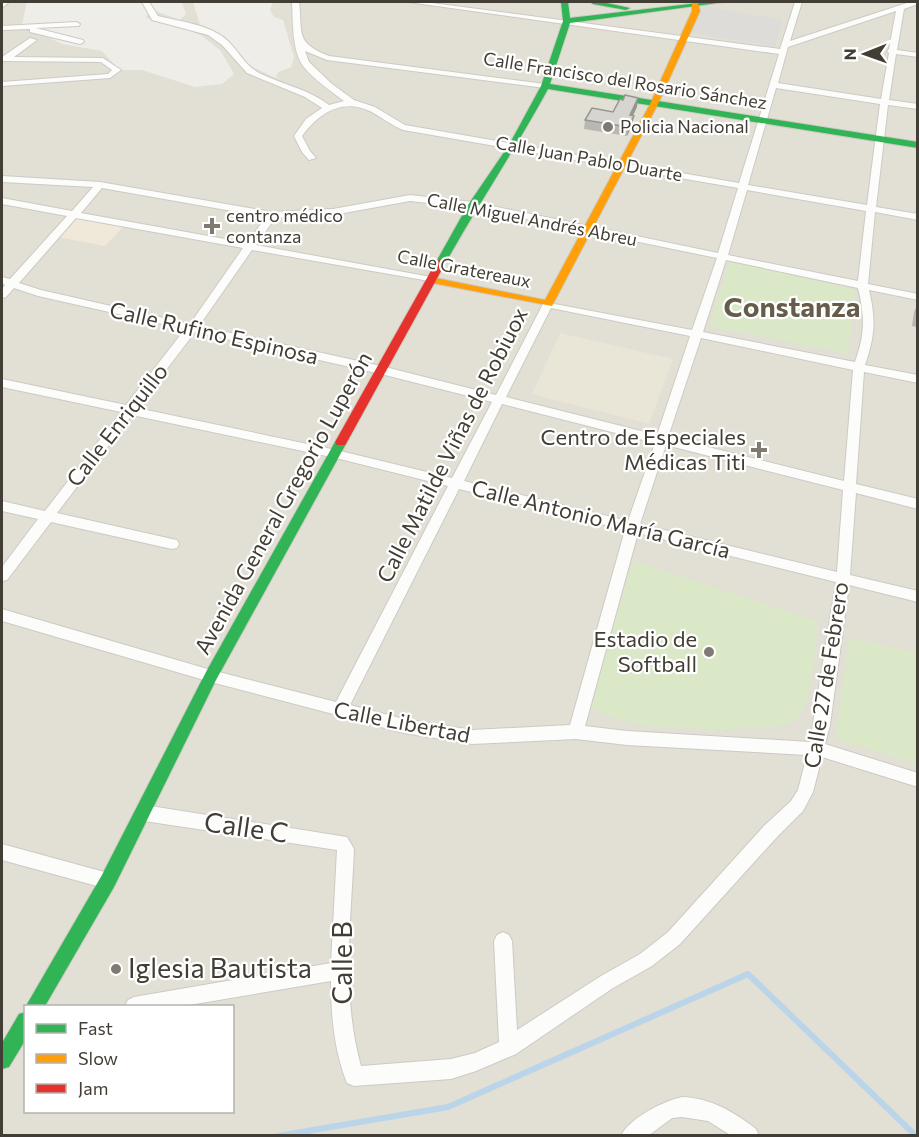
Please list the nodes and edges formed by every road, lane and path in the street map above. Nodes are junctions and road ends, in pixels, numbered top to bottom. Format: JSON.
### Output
{"nodes":[{"id":1,"x":5,"y":2,"type":"edge"},
{"id":2,"x":146,"y":2,"type":"edge"},
{"id":3,"x":296,"y":2,"type":"edge"},
{"id":4,"x":412,"y":2,"type":"edge"},
{"id":5,"x":564,"y":2,"type":"edge"},
{"id":6,"x":593,"y":2,"type":"edge"},
{"id":7,"x":721,"y":2,"type":"edge"},
{"id":8,"x":798,"y":2,"type":"edge"},
{"id":9,"x":916,"y":2,"type":"edge"},
{"id":10,"x":695,"y":5,"type":"junction"},
{"id":11,"x":2,"y":6,"type":"edge"},
{"id":12,"x":900,"y":8,"type":"junction"},
{"id":13,"x":652,"y":10,"type":"junction"},
{"id":14,"x":567,"y":21,"type":"junction"},
{"id":15,"x":76,"y":24,"type":"dead end"},
{"id":16,"x":2,"y":28,"type":"edge"},
{"id":17,"x":29,"y":28,"type":"junction"},
{"id":18,"x":682,"y":37,"type":"junction"},
{"id":19,"x":298,"y":38,"type":"junction"},
{"id":20,"x":33,"y":40,"type":"dead end"},
{"id":21,"x":80,"y":42,"type":"dead end"},
{"id":22,"x":783,"y":49,"type":"junction"},
{"id":23,"x":891,"y":51,"type":"junction"},
{"id":24,"x":918,"y":55,"type":"edge"},
{"id":25,"x":3,"y":60,"type":"edge"},
{"id":26,"x":2,"y":84,"type":"edge"},
{"id":27,"x":772,"y":85,"type":"junction"},
{"id":28,"x":544,"y":86,"type":"junction"},
{"id":29,"x":351,"y":102,"type":"junction"},
{"id":30,"x":885,"y":102,"type":"junction"},
{"id":31,"x":654,"y":104,"type":"junction"},
{"id":32,"x":326,"y":107,"type":"junction"},
{"id":33,"x":918,"y":107,"type":"edge"},
{"id":34,"x":764,"y":119,"type":"junction"},
{"id":35,"x":878,"y":140,"type":"junction"},
{"id":36,"x":513,"y":145,"type":"junction"},
{"id":37,"x":918,"y":145,"type":"edge"},
{"id":38,"x":312,"y":158,"type":"dead end"},
{"id":39,"x":622,"y":164,"type":"junction"},
{"id":40,"x":2,"y":178,"type":"edge"},
{"id":41,"x":100,"y":185,"type":"junction"},
{"id":42,"x":743,"y":185,"type":"junction"},
{"id":43,"x":2,"y":201,"type":"edge"},
{"id":44,"x":472,"y":205,"type":"junction"},
{"id":45,"x":871,"y":210,"type":"junction"},
{"id":46,"x":76,"y":213,"type":"junction"},
{"id":47,"x":272,"y":215,"type":"junction"},
{"id":48,"x":918,"y":217,"type":"edge"},
{"id":49,"x":588,"y":229,"type":"junction"},
{"id":50,"x":250,"y":245,"type":"junction"},
{"id":51,"x":722,"y":257,"type":"junction"},
{"id":52,"x":431,"y":280,"type":"junction"},
{"id":53,"x":7,"y":281,"type":"edge"},
{"id":54,"x":863,"y":286,"type":"junction"},
{"id":55,"x":2,"y":296,"type":"edge"},
{"id":56,"x":918,"y":297,"type":"edge"},
{"id":57,"x":548,"y":304,"type":"junction"},
{"id":58,"x":192,"y":328,"type":"junction"},
{"id":59,"x":696,"y":334,"type":"junction"},
{"id":60,"x":859,"y":366,"type":"junction"},
{"id":61,"x":381,"y":370,"type":"junction"},
{"id":62,"x":918,"y":379,"type":"edge"},
{"id":63,"x":2,"y":383,"type":"edge"},
{"id":64,"x":498,"y":399,"type":"junction"},
{"id":65,"x":127,"y":411,"type":"junction"},
{"id":66,"x":660,"y":440,"type":"junction"},
{"id":67,"x":336,"y":454,"type":"junction"},
{"id":68,"x":456,"y":484,"type":"junction"},
{"id":69,"x":849,"y":487,"type":"junction"},
{"id":70,"x":918,"y":504,"type":"edge"},
{"id":71,"x":2,"y":506,"type":"edge"},
{"id":72,"x":46,"y":518,"type":"junction"},
{"id":73,"x":633,"y":526,"type":"junction"},
{"id":74,"x":172,"y":544,"type":"dead end"},
{"id":75,"x":2,"y":576,"type":"edge"},
{"id":76,"x":843,"y":579,"type":"junction"},
{"id":77,"x":918,"y":597,"type":"edge"},
{"id":78,"x":2,"y":615,"type":"edge"},
{"id":79,"x":211,"y":676,"type":"junction"},
{"id":80,"x":339,"y":711,"type":"junction"},
{"id":81,"x":576,"y":732,"type":"junction"},
{"id":82,"x":818,"y":750,"type":"junction"},
{"id":83,"x":918,"y":780,"type":"edge"},
{"id":84,"x":144,"y":813,"type":"junction"},
{"id":85,"x":346,"y":849,"type":"joint"},
{"id":86,"x":2,"y":852,"type":"edge"},
{"id":87,"x":108,"y":881,"type":"junction"},
{"id":88,"x":503,"y":941,"type":"dead end"},
{"id":89,"x":340,"y":970,"type":"junction"},
{"id":90,"x":35,"y":1005,"type":"edge"},
{"id":91,"x":140,"y":1005,"type":"edge"},
{"id":92,"x":24,"y":1024,"type":"edge"},
{"id":93,"x":509,"y":1047,"type":"junction"},
{"id":94,"x":2,"y":1060,"type":"edge"},
{"id":95,"x":354,"y":1076,"type":"joint"},
{"id":96,"x":631,"y":1136,"type":"edge"},
{"id":97,"x":749,"y":1136,"type":"edge"}],
"edges":[{"from":1,"to":11,"type":"street"},
{"from":2,"to":32,"type":"street"},
{"from":3,"to":19,"type":"street","name":"Calle Juan Pablo Duarte"},
{"from":4,"to":14,"type":"street"},
{"from":5,"to":14,"type":"main road"},
{"from":6,"to":13,"type":"main road"},
{"from":7,"to":10,"type":"main road"},
{"from":8,"to":22,"type":"street"},
{"from":9,"to":12,"type":"street"},
{"from":10,"to":13,"type":"main road"},
{"from":10,"to":18,"type":"main road","name":"Calle Matilde Viñas de Robiuox"},
{"from":12,"to":22,"type":"street"},
{"from":12,"to":23,"type":"street","name":"Calle 27 de Febrero"},
{"from":13,"to":14,"type":"main road"},
{"from":14,"to":18,"type":"street"},
{"from":14,"to":28,"type":"main road","name":"Avenida General Gregorio Luperón"},
{"from":15,"to":17,"type":"street"},
{"from":16,"to":17,"type":"street"},
{"from":17,"to":21,"type":"street"},
{"from":18,"to":22,"type":"street"},
{"from":18,"to":31,"type":"main road","name":"Calle Matilde Viñas de Robiuox"},
{"from":19,"to":28,"type":"street","name":"Calle Francisco del Rosario Sánchez"},
{"from":19,"to":29,"type":"street","name":"Calle Juan Pablo Duarte"},
{"from":20,"to":25,"type":"street"},
{"from":22,"to":27,"type":"street"},
{"from":23,"to":24,"type":"street"},
{"from":23,"to":30,"type":"street","name":"Calle 27 de Febrero"},
{"from":25,"to":26,"type":"street"},
{"from":27,"to":30,"type":"street"},
{"from":27,"to":34,"type":"street"},
{"from":28,"to":31,"type":"main road","name":"Calle Francisco del Rosario Sánchez"},
{"from":28,"to":36,"type":"main road","name":"Avenida General Gregorio Luperón"},
{"from":29,"to":32,"type":"street"},
{"from":29,"to":36,"type":"street","name":"Calle Juan Pablo Duarte"},
{"from":30,"to":33,"type":"street"},
{"from":30,"to":35,"type":"street","name":"Calle 27 de Febrero"},
{"from":31,"to":34,"type":"main road","name":"Calle Francisco del Rosario Sánchez"},
{"from":31,"to":39,"type":"main road","name":"Calle Matilde Viñas de Robiuox"},
{"from":32,"to":38,"type":"street"},
{"from":34,"to":35,"type":"main road","name":"Calle Francisco del Rosario Sánchez"},
{"from":34,"to":42,"type":"street"},
{"from":35,"to":37,"type":"main road","name":"Calle Francisco del Rosario Sánchez"},
{"from":35,"to":45,"type":"street","name":"Calle 27 de Febrero"},
{"from":36,"to":39,"type":"street","name":"Calle Juan Pablo Duarte"},
{"from":36,"to":44,"type":"main road","name":"Avenida General Gregorio Luperón"},
{"from":39,"to":42,"type":"street","name":"Calle Juan Pablo Duarte"},
{"from":39,"to":49,"type":"main road","name":"Calle Matilde Viñas de Robiuox"},
{"from":40,"to":41,"type":"street","name":"Calle Miguel Andrés Abreu"},
{"from":41,"to":46,"type":"street"},
{"from":41,"to":47,"type":"street","name":"Calle Miguel Andrés Abreu"},
{"from":42,"to":45,"type":"street","name":"Calle Juan Pablo Duarte"},
{"from":42,"to":51,"type":"street"},
{"from":43,"to":46,"type":"street","name":"Calle Gratereaux"},
{"from":44,"to":47,"type":"street","name":"Calle Miguel Andrés Abreu"},
{"from":44,"to":49,"type":"street","name":"Calle Miguel Andrés Abreu"},
{"from":44,"to":52,"type":"main road","name":"Avenida General Gregorio Luperón"},
{"from":45,"to":48,"type":"street","name":"Calle Juan Pablo Duarte"},
{"from":45,"to":54,"type":"street","name":"Calle 27 de Febrero"},
{"from":46,"to":50,"type":"street","name":"Calle Gratereaux"},
{"from":46,"to":53,"type":"street"},
{"from":47,"to":50,"type":"street","name":"Calle Enriquillo"},
{"from":49,"to":51,"type":"street","name":"Calle Miguel Andrés Abreu"},
{"from":49,"to":57,"type":"main road","name":"Calle Matilde Viñas de Robiuox"},
{"from":50,"to":52,"type":"street","name":"Calle Gratereaux"},
{"from":50,"to":58,"type":"street","name":"Calle Enriquillo"},
{"from":51,"to":54,"type":"street","name":"Calle Miguel Andrés Abreu"},
{"from":51,"to":59,"type":"street"},
{"from":52,"to":57,"type":"main road","name":"Calle Gratereaux"},
{"from":52,"to":61,"type":"main road","name":"Avenida General Gregorio Luperón"},
{"from":53,"to":55,"type":"street"},
{"from":53,"to":58,"type":"street","name":"Calle Rufino Espinosa"},
{"from":54,"to":56,"type":"street","name":"Calle Miguel Andrés Abreu"},
{"from":54,"to":60,"type":"street","name":"Calle 27 de Febrero"},
{"from":57,"to":59,"type":"street","name":"Calle Gratereaux"},
{"from":57,"to":64,"type":"street","name":"Calle Matilde Viñas de Robiuox"},
{"from":58,"to":61,"type":"street","name":"Calle Rufino Espinosa"},
{"from":58,"to":65,"type":"street","name":"Calle Enriquillo"},
{"from":59,"to":60,"type":"street","name":"Calle Gratereaux"},
{"from":59,"to":66,"type":"street"},
{"from":60,"to":62,"type":"street","name":"Calle Gratereaux"},
{"from":60,"to":69,"type":"street","name":"Calle 27 de Febrero"},
{"from":61,"to":64,"type":"street","name":"Calle Rufino Espinosa"},
{"from":61,"to":67,"type":"main road","name":"Avenida General Gregorio Luperón"},
{"from":63,"to":65,"type":"street","name":"Calle Antonio María García"},
{"from":64,"to":66,"type":"street","name":"Calle Rufino Espinosa"},
{"from":64,"to":68,"type":"street","name":"Calle Matilde Viñas de Robiuox"},
{"from":65,"to":67,"type":"street","name":"Calle Antonio María García"},
{"from":65,"to":72,"type":"street","name":"Calle Enriquillo"},
{"from":66,"to":69,"type":"street","name":"Calle Rufino Espinosa"},
{"from":66,"to":73,"type":"street"},
{"from":67,"to":68,"type":"street","name":"Calle Antonio María García"},
{"from":67,"to":79,"type":"main road","name":"Avenida General Gregorio Luperón"},
{"from":68,"to":73,"type":"street","name":"Calle Antonio María García"},
{"from":68,"to":80,"type":"street","name":"Calle Matilde Viñas de Robiuox"},
{"from":69,"to":70,"type":"street","name":"Calle Rufino Espinosa"},
{"from":69,"to":76,"type":"street","name":"Calle 27 de Febrero"},
{"from":71,"to":72,"type":"street"},
{"from":72,"to":74,"type":"street"},
{"from":72,"to":75,"type":"street","name":"Calle Enriquillo"},
{"from":73,"to":76,"type":"street","name":"Calle Antonio María García"},
{"from":73,"to":81,"type":"street"},
{"from":76,"to":77,"type":"street","name":"Calle Antonio María García"},
{"from":76,"to":82,"type":"street","name":"Calle 27 de Febrero"},
{"from":78,"to":79,"type":"street","name":"Calle Libertad"},
{"from":79,"to":80,"type":"street","name":"Calle Libertad"},
{"from":79,"to":84,"type":"main road","name":"Avenida General Gregorio Luperón"},
{"from":80,"to":81,"type":"street","name":"Calle Libertad"},
{"from":81,"to":82,"type":"street","name":"Calle Libertad"},
{"from":82,"to":83,"type":"street","name":"Calle Libertad"},
{"from":82,"to":93,"type":"street","name":"Calle 27 de Febrero"},
{"from":84,"to":85,"type":"street","name":"Calle C"},
{"from":84,"to":87,"type":"main road","name":"Avenida General Gregorio Luperón"},
{"from":85,"to":89,"type":"street","name":"Calle B"},
{"from":86,"to":87,"type":"street"},
{"from":87,"to":90,"type":"main road","name":"Avenida General Gregorio Luperón"},
{"from":88,"to":93,"type":"street"},
{"from":89,"to":91,"type":"street"},
{"from":89,"to":95,"type":"street","name":"Calle B"},
{"from":92,"to":94,"type":"main road"},
{"from":93,"to":95,"type":"street","name":"Calle 27 de Febrero"},
{"from":96,"to":97,"type":"street"}]}
